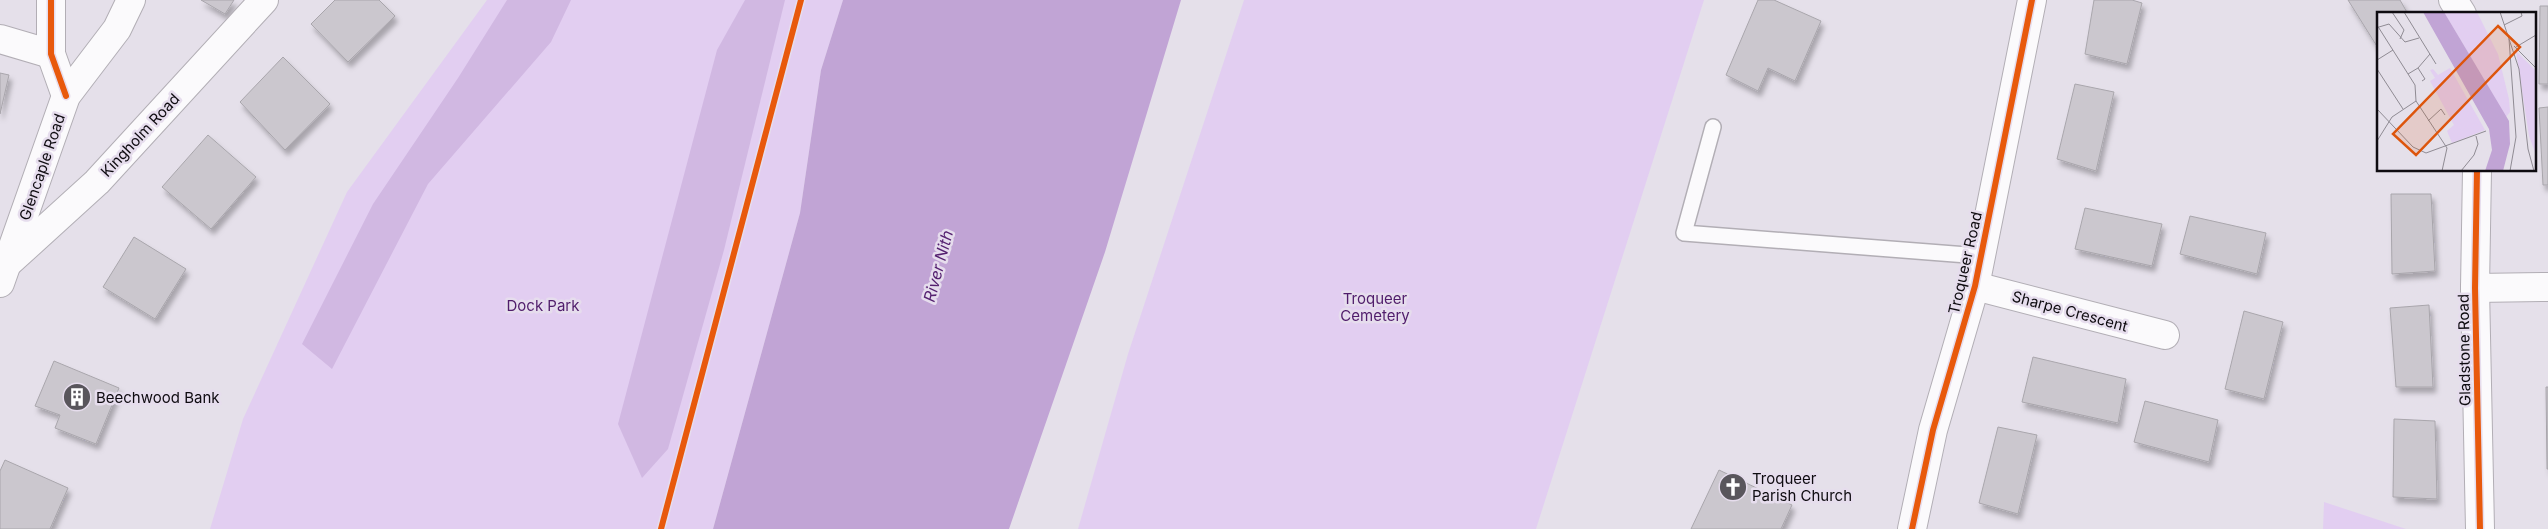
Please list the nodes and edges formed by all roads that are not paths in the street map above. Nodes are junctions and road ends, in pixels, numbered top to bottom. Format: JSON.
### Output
{"nodes":[{"id":1,"x":51,"y":0,"type":"edge"},
{"id":2,"x":131,"y":0,"type":"edge"},
{"id":3,"x":264,"y":0,"type":"edge"},
{"id":4,"x":2032,"y":0,"type":"edge"},
{"id":5,"x":2453,"y":0,"type":"edge"},
{"id":6,"x":2461,"y":12,"type":"edge"},
{"id":7,"x":0,"y":39,"type":"edge"},
{"id":8,"x":51,"y":54,"type":"junction"},
{"id":9,"x":66,"y":96,"type":"junction"},
{"id":10,"x":1713,"y":127,"type":"dead end"},
{"id":11,"x":2477,"y":171,"type":"edge"},
{"id":12,"x":1980,"y":256,"type":"junction"},
{"id":13,"x":4,"y":272,"type":"edge"},
{"id":14,"x":1975,"y":286,"type":"junction"},
{"id":15,"x":2548,"y":287,"type":"edge"},
{"id":16,"x":2475,"y":288,"type":"junction"},
{"id":17,"x":2165,"y":335,"type":"dead end"},
{"id":18,"x":1912,"y":529,"type":"edge"},
{"id":19,"x":2480,"y":529,"type":"edge"}],
"edges":[{"from":1,"to":8,"type":"street"},
{"from":2,"to":9,"type":"street","name":"Glencaple Road"},
{"from":3,"to":13,"type":"street","name":"Kingholm Road"},
{"from":4,"to":12,"type":"street","name":"Troqueer Road"},
{"from":5,"to":6,"type":"street"},
{"from":7,"to":8,"type":"street"},
{"from":8,"to":9,"type":"street"},
{"from":9,"to":13,"type":"street","name":"Glencaple Road"},
{"from":10,"to":12,"type":"lane"},
{"from":11,"to":16,"type":"street","name":"Gladstone Road"},
{"from":12,"to":14,"type":"street","name":"Troqueer Road"},
{"from":14,"to":17,"type":"street","name":"Sharpe Crescent"},
{"from":14,"to":18,"type":"street","name":"Troqueer Road"},
{"from":15,"to":16,"type":"street"},
{"from":16,"to":19,"type":"street","name":"Gladstone Road"}]}
